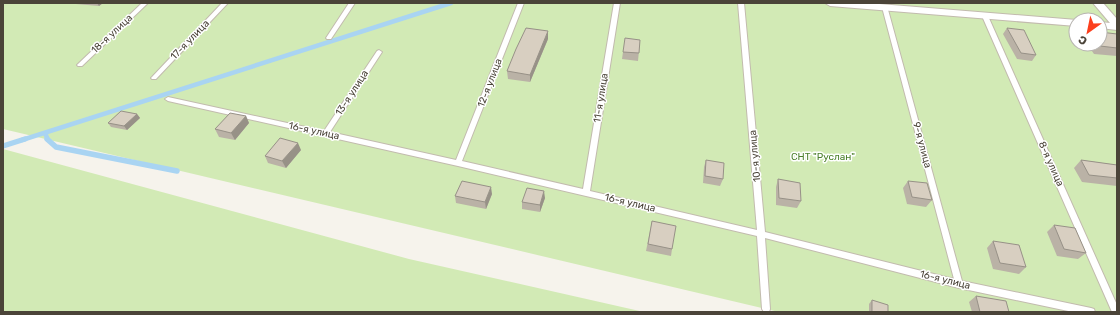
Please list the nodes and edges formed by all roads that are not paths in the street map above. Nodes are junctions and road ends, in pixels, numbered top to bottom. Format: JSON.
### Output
{"nodes":[{"id":1,"x":145,"y":3,"type":"edge"},
{"id":2,"x":225,"y":3,"type":"edge"},
{"id":3,"x":352,"y":3,"type":"edge"},
{"id":4,"x":521,"y":3,"type":"edge"},
{"id":5,"x":617,"y":3,"type":"edge"},
{"id":6,"x":741,"y":3,"type":"edge"},
{"id":7,"x":830,"y":3,"type":"edge"},
{"id":8,"x":1098,"y":3,"type":"edge"},
{"id":9,"x":885,"y":7,"type":"junction"},
{"id":10,"x":985,"y":16,"type":"junction"},
{"id":11,"x":1068,"y":22,"type":"edge"},
{"id":12,"x":1117,"y":26,"type":"edge"},
{"id":13,"x":329,"y":38,"type":"dead end"},
{"id":14,"x":379,"y":52,"type":"dead end"},
{"id":15,"x":80,"y":65,"type":"dead end"},
{"id":16,"x":154,"y":78,"type":"dead end"},
{"id":17,"x":168,"y":99,"type":"dead end"},
{"id":18,"x":325,"y":134,"type":"junction"},
{"id":19,"x":458,"y":163,"type":"junction"},
{"id":20,"x":586,"y":193,"type":"junction"},
{"id":21,"x":761,"y":234,"type":"junction"},
{"id":22,"x":959,"y":284,"type":"junction"},
{"id":23,"x":766,"y":309,"type":"dead end"},
{"id":24,"x":1091,"y":312,"type":"edge"},
{"id":25,"x":1116,"y":312,"type":"edge"}],
"edges":[{"from":1,"to":15,"type":"lane","name":"18-я улица"},
{"from":2,"to":16,"type":"lane","name":"17-я улица"},
{"from":3,"to":13,"type":"lane"},
{"from":4,"to":19,"type":"lane","name":"12-я улица"},
{"from":5,"to":20,"type":"lane","name":"11-я улица"},
{"from":6,"to":21,"type":"lane","name":"10-я улица"},
{"from":7,"to":9,"type":"street"},
{"from":8,"to":12,"type":"street"},
{"from":9,"to":10,"type":"street"},
{"from":9,"to":22,"type":"lane","name":"9-я улица"},
{"from":10,"to":11,"type":"street"},
{"from":10,"to":25,"type":"lane","name":"8-я улица"},
{"from":14,"to":18,"type":"lane","name":"13-я улица"},
{"from":17,"to":18,"type":"lane","name":"16-я улица"},
{"from":18,"to":19,"type":"lane","name":"16-я улица"},
{"from":19,"to":20,"type":"lane","name":"16-я улица"},
{"from":20,"to":21,"type":"lane","name":"16-я улица"},
{"from":21,"to":22,"type":"lane","name":"16-я улица"},
{"from":21,"to":23,"type":"lane","name":"10-я улица"},
{"from":22,"to":24,"type":"lane","name":"16-я улица"}]}
